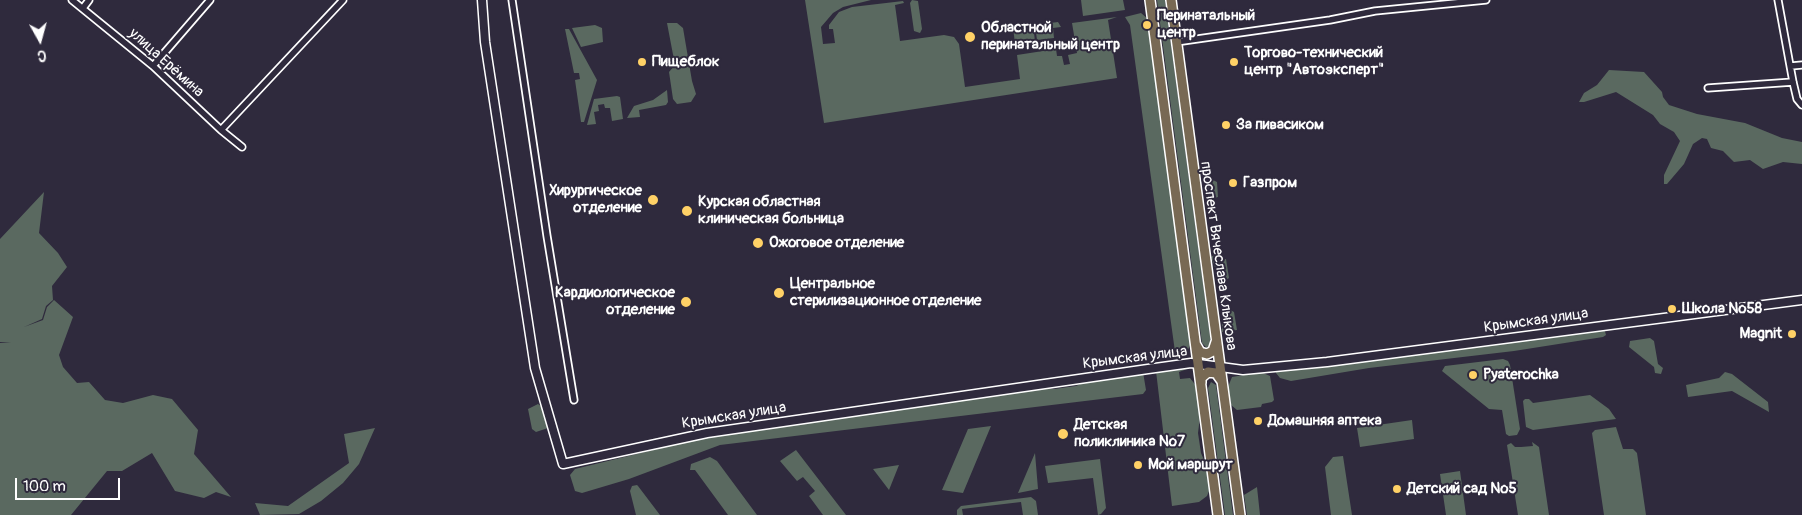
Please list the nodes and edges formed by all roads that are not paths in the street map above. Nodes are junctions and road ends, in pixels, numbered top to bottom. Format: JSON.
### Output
{"nodes":[{"id":1,"x":72,"y":0,"type":"edge"},
{"id":2,"x":89,"y":0,"type":"edge"},
{"id":3,"x":210,"y":0,"type":"edge"},
{"id":4,"x":343,"y":0,"type":"edge"},
{"id":5,"x":482,"y":0,"type":"edge"},
{"id":6,"x":512,"y":0,"type":"edge"},
{"id":7,"x":1150,"y":0,"type":"edge"},
{"id":8,"x":1171,"y":0,"type":"edge"},
{"id":9,"x":1486,"y":0,"type":"edge"},
{"id":10,"x":1778,"y":0,"type":"edge"},
{"id":11,"x":83,"y":8,"type":"junction"},
{"id":12,"x":1176,"y":42,"type":"junction"},
{"id":13,"x":1802,"y":64,"type":"edge"},
{"id":14,"x":154,"y":66,"type":"junction"},
{"id":15,"x":1791,"y":66,"type":"junction"},
{"id":16,"x":1792,"y":82,"type":"junction"},
{"id":17,"x":1708,"y":88,"type":"dead end"},
{"id":18,"x":1802,"y":105,"type":"edge"},
{"id":19,"x":221,"y":130,"type":"junction"},
{"id":20,"x":242,"y":147,"type":"dead end"},
{"id":21,"x":1802,"y":300,"type":"edge"},
{"id":22,"x":1216,"y":342,"type":"junction"},
{"id":23,"x":1196,"y":345,"type":"junction"},
{"id":24,"x":1198,"y":364,"type":"junction"},
{"id":25,"x":1219,"y":365,"type":"junction"},
{"id":26,"x":1221,"y":381,"type":"junction"},
{"id":27,"x":1201,"y":383,"type":"junction"},
{"id":28,"x":574,"y":400,"type":"dead end"},
{"id":29,"x":1218,"y":515,"type":"edge"},
{"id":30,"x":1240,"y":515,"type":"edge"}],
"edges":[{"from":1,"to":11,"type":"street","name":"улица Ерёмина"},
{"from":2,"to":11,"type":"street"},
{"from":3,"to":14,"type":"street"},
{"from":4,"to":19,"type":"street"},
{"from":5,"to":24,"type":"street","name":"Крымская улица"},
{"from":6,"to":28,"type":"street"},
{"from":7,"to":23,"type":"main road"},
{"from":8,"to":12,"type":"main road","name":"проспект Вячеслава Клыкова"},
{"from":9,"to":12,"type":"street"},
{"from":10,"to":15,"type":"street"},
{"from":11,"to":14,"type":"street","name":"улица Ерёмина"},
{"from":12,"to":22,"type":"main road","name":"проспект Вячеслава Клыкова"},
{"from":13,"to":15,"type":"street"},
{"from":14,"to":19,"type":"street","name":"улица Ерёмина"},
{"from":15,"to":16,"type":"street"},
{"from":16,"to":17,"type":"street"},
{"from":16,"to":18,"type":"street"},
{"from":19,"to":20,"type":"street","name":"улица Ерёмина"},
{"from":21,"to":25,"type":"street","name":"Крымская улица"},
{"from":22,"to":23,"type":"main road"},
{"from":22,"to":25,"type":"main road","name":"проспект Вячеслава Клыкова"},
{"from":23,"to":24,"type":"main road"},
{"from":24,"to":25,"type":"street","name":"Крымская улица"},
{"from":24,"to":27,"type":"main road"},
{"from":25,"to":26,"type":"main road","name":"проспект Вячеслава Клыкова"},
{"from":26,"to":27,"type":"main road"},
{"from":26,"to":30,"type":"main road","name":"проспект Вячеслава Клыкова"},
{"from":27,"to":29,"type":"main road"}]}
